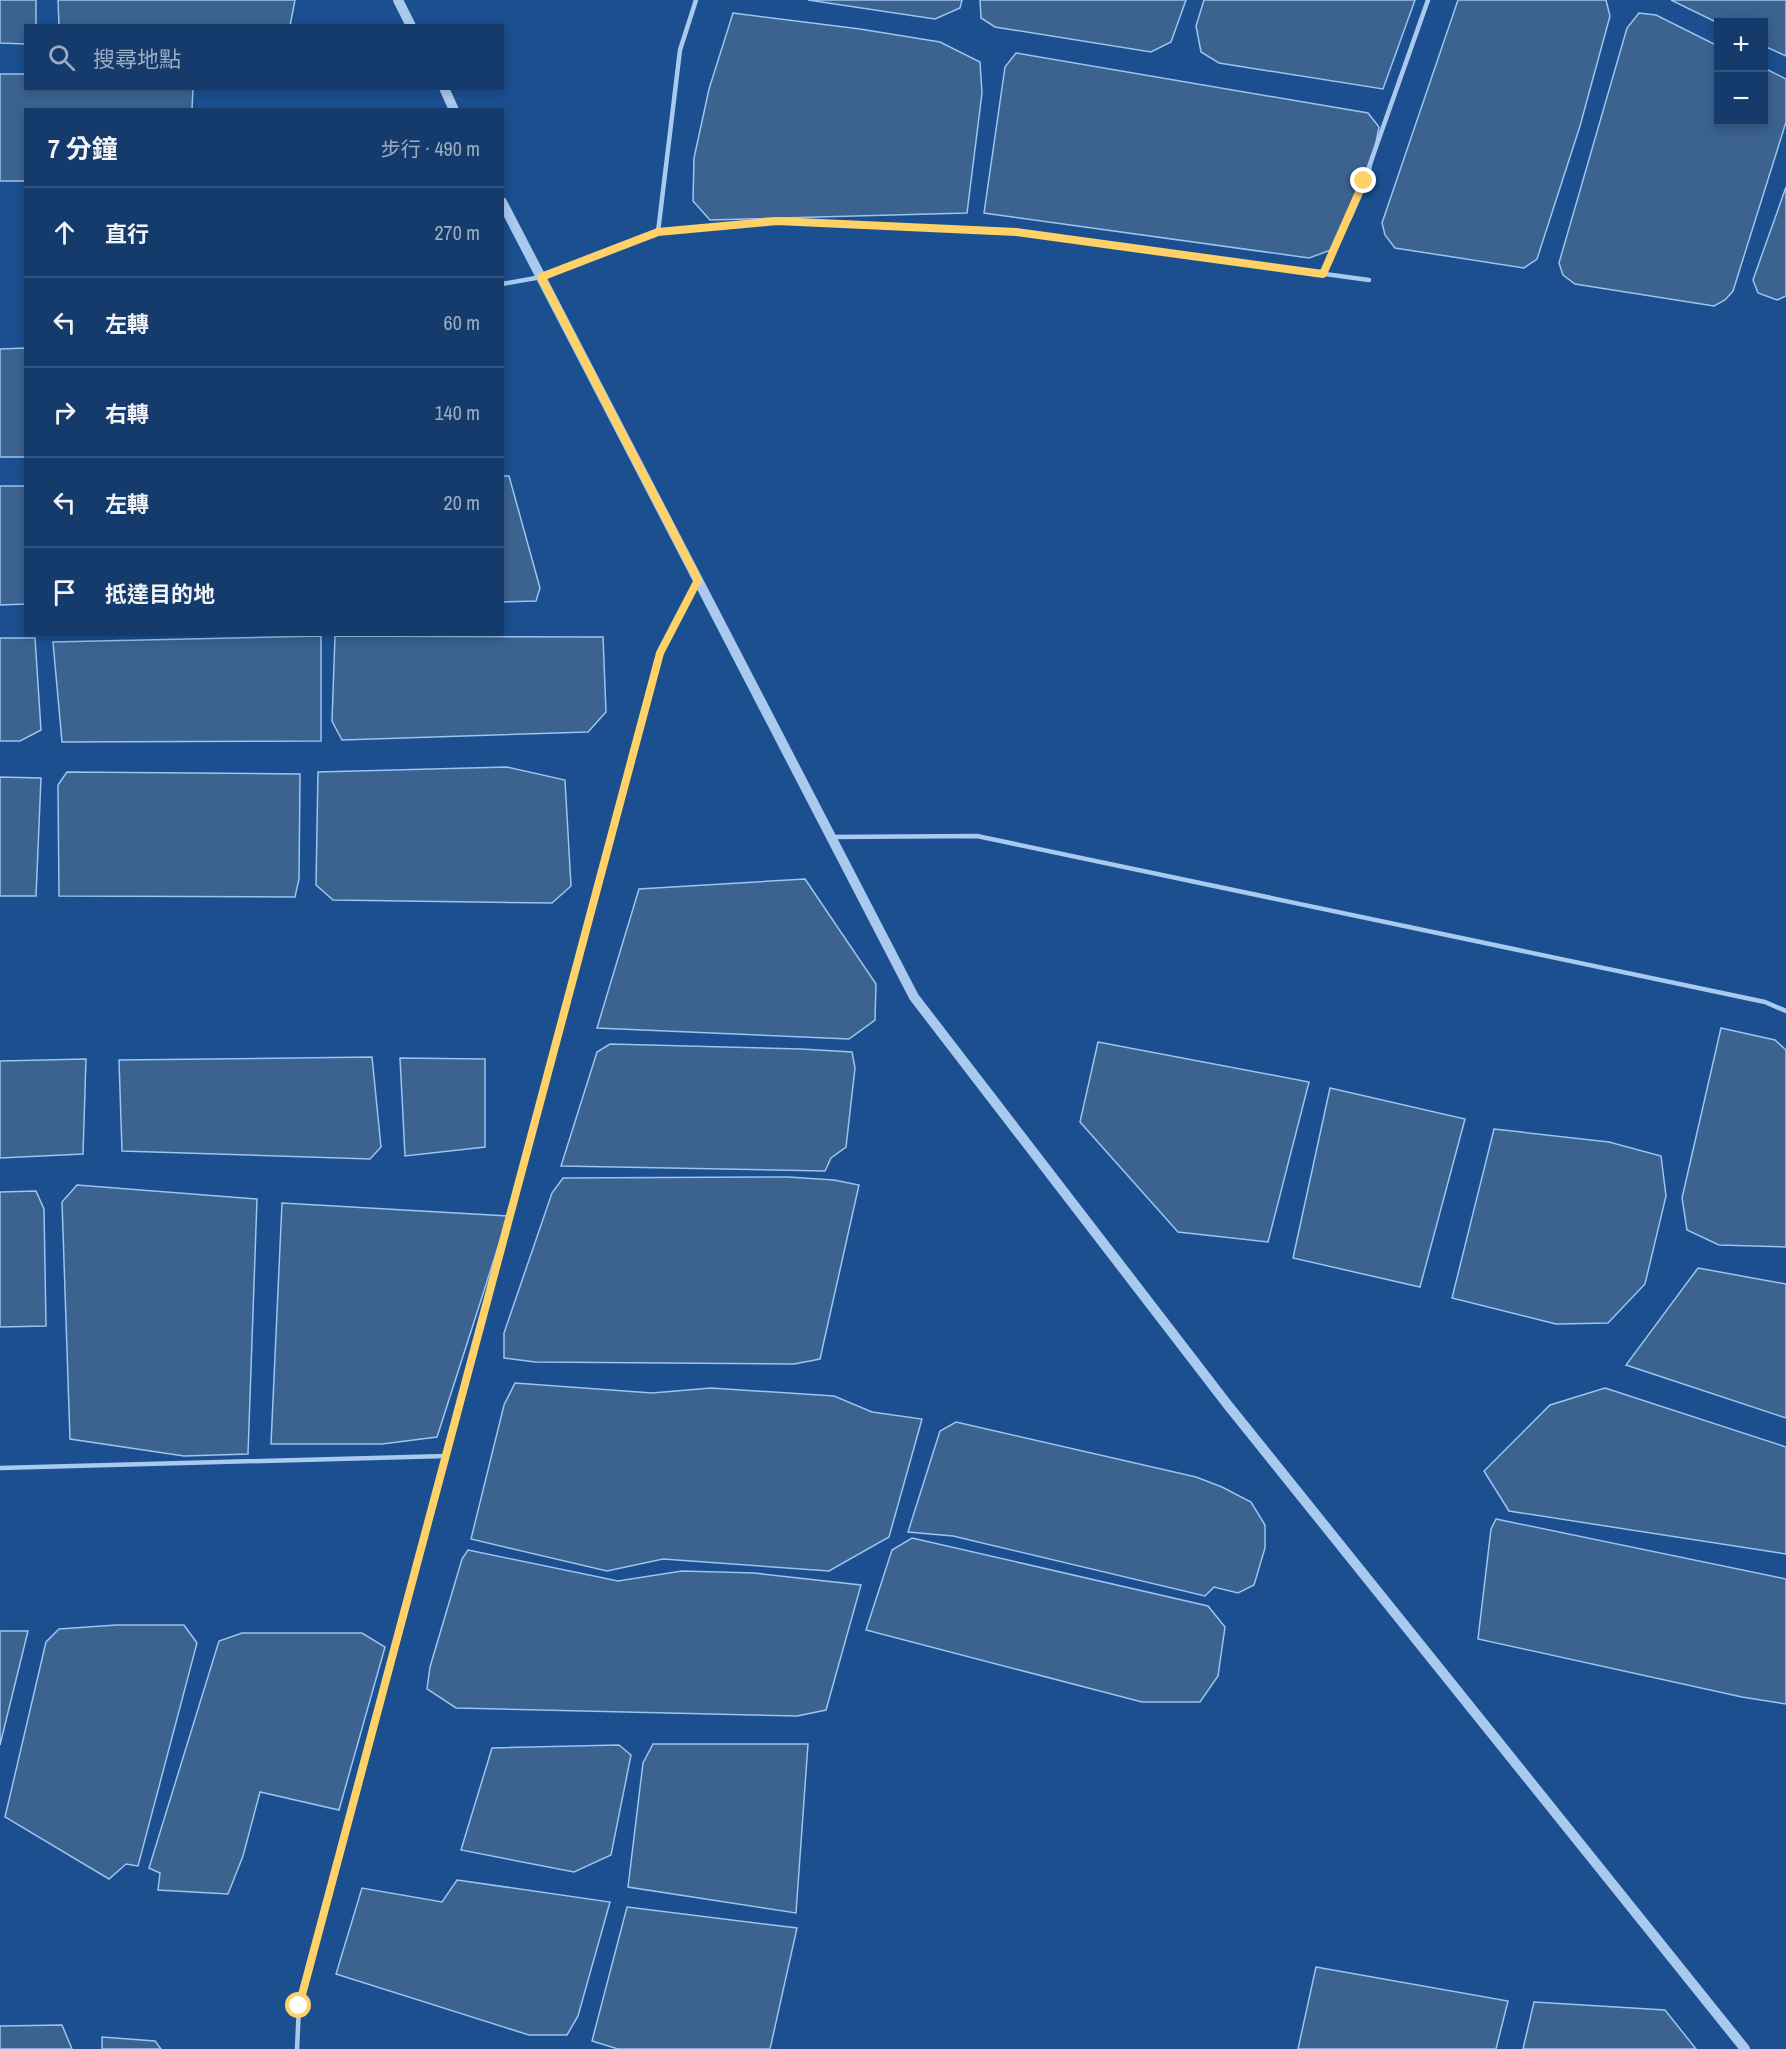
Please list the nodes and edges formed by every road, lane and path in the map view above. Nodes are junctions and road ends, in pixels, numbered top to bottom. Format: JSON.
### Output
{"nodes":[{"id":1,"x":398,"y":0,"type":"edge"},
{"id":2,"x":696,"y":0,"type":"edge"},
{"id":3,"x":1428,"y":0,"type":"edge"},
{"id":4,"x":410,"y":24,"type":"edge"},
{"id":5,"x":445,"y":90,"type":"edge"},
{"id":6,"x":453,"y":108,"type":"edge"},
{"id":7,"x":504,"y":206,"type":"edge"},
{"id":8,"x":658,"y":232,"type":"junction"},
{"id":9,"x":1323,"y":274,"type":"junction"},
{"id":10,"x":541,"y":277,"type":"junction"},
{"id":11,"x":1369,"y":280,"type":"dead end"},
{"id":12,"x":504,"y":284,"type":"edge"},
{"id":13,"x":698,"y":580,"type":"junction"},
{"id":14,"x":831,"y":837,"type":"junction"},
{"id":15,"x":1786,"y":1011,"type":"edge"},
{"id":16,"x":446,"y":1456,"type":"junction"},
{"id":17,"x":0,"y":1468,"type":"edge"},
{"id":18,"x":297,"y":2049,"type":"edge"},
{"id":19,"x":1745,"y":2049,"type":"edge"}],
"edges":[{"from":1,"to":4,"type":"street"},
{"from":2,"to":8,"type":"lane"},
{"from":3,"to":9,"type":"lane"},
{"from":5,"to":6,"type":"street"},
{"from":7,"to":10,"type":"street"},
{"from":8,"to":9,"type":"lane"},
{"from":8,"to":10,"type":"lane"},
{"from":9,"to":11,"type":"lane"},
{"from":10,"to":12,"type":"lane"},
{"from":10,"to":13,"type":"street"},
{"from":13,"to":14,"type":"street"},
{"from":13,"to":16,"type":"lane"},
{"from":14,"to":15,"type":"lane"},
{"from":14,"to":19,"type":"street"},
{"from":16,"to":17,"type":"lane"},
{"from":16,"to":18,"type":"lane"}]}
